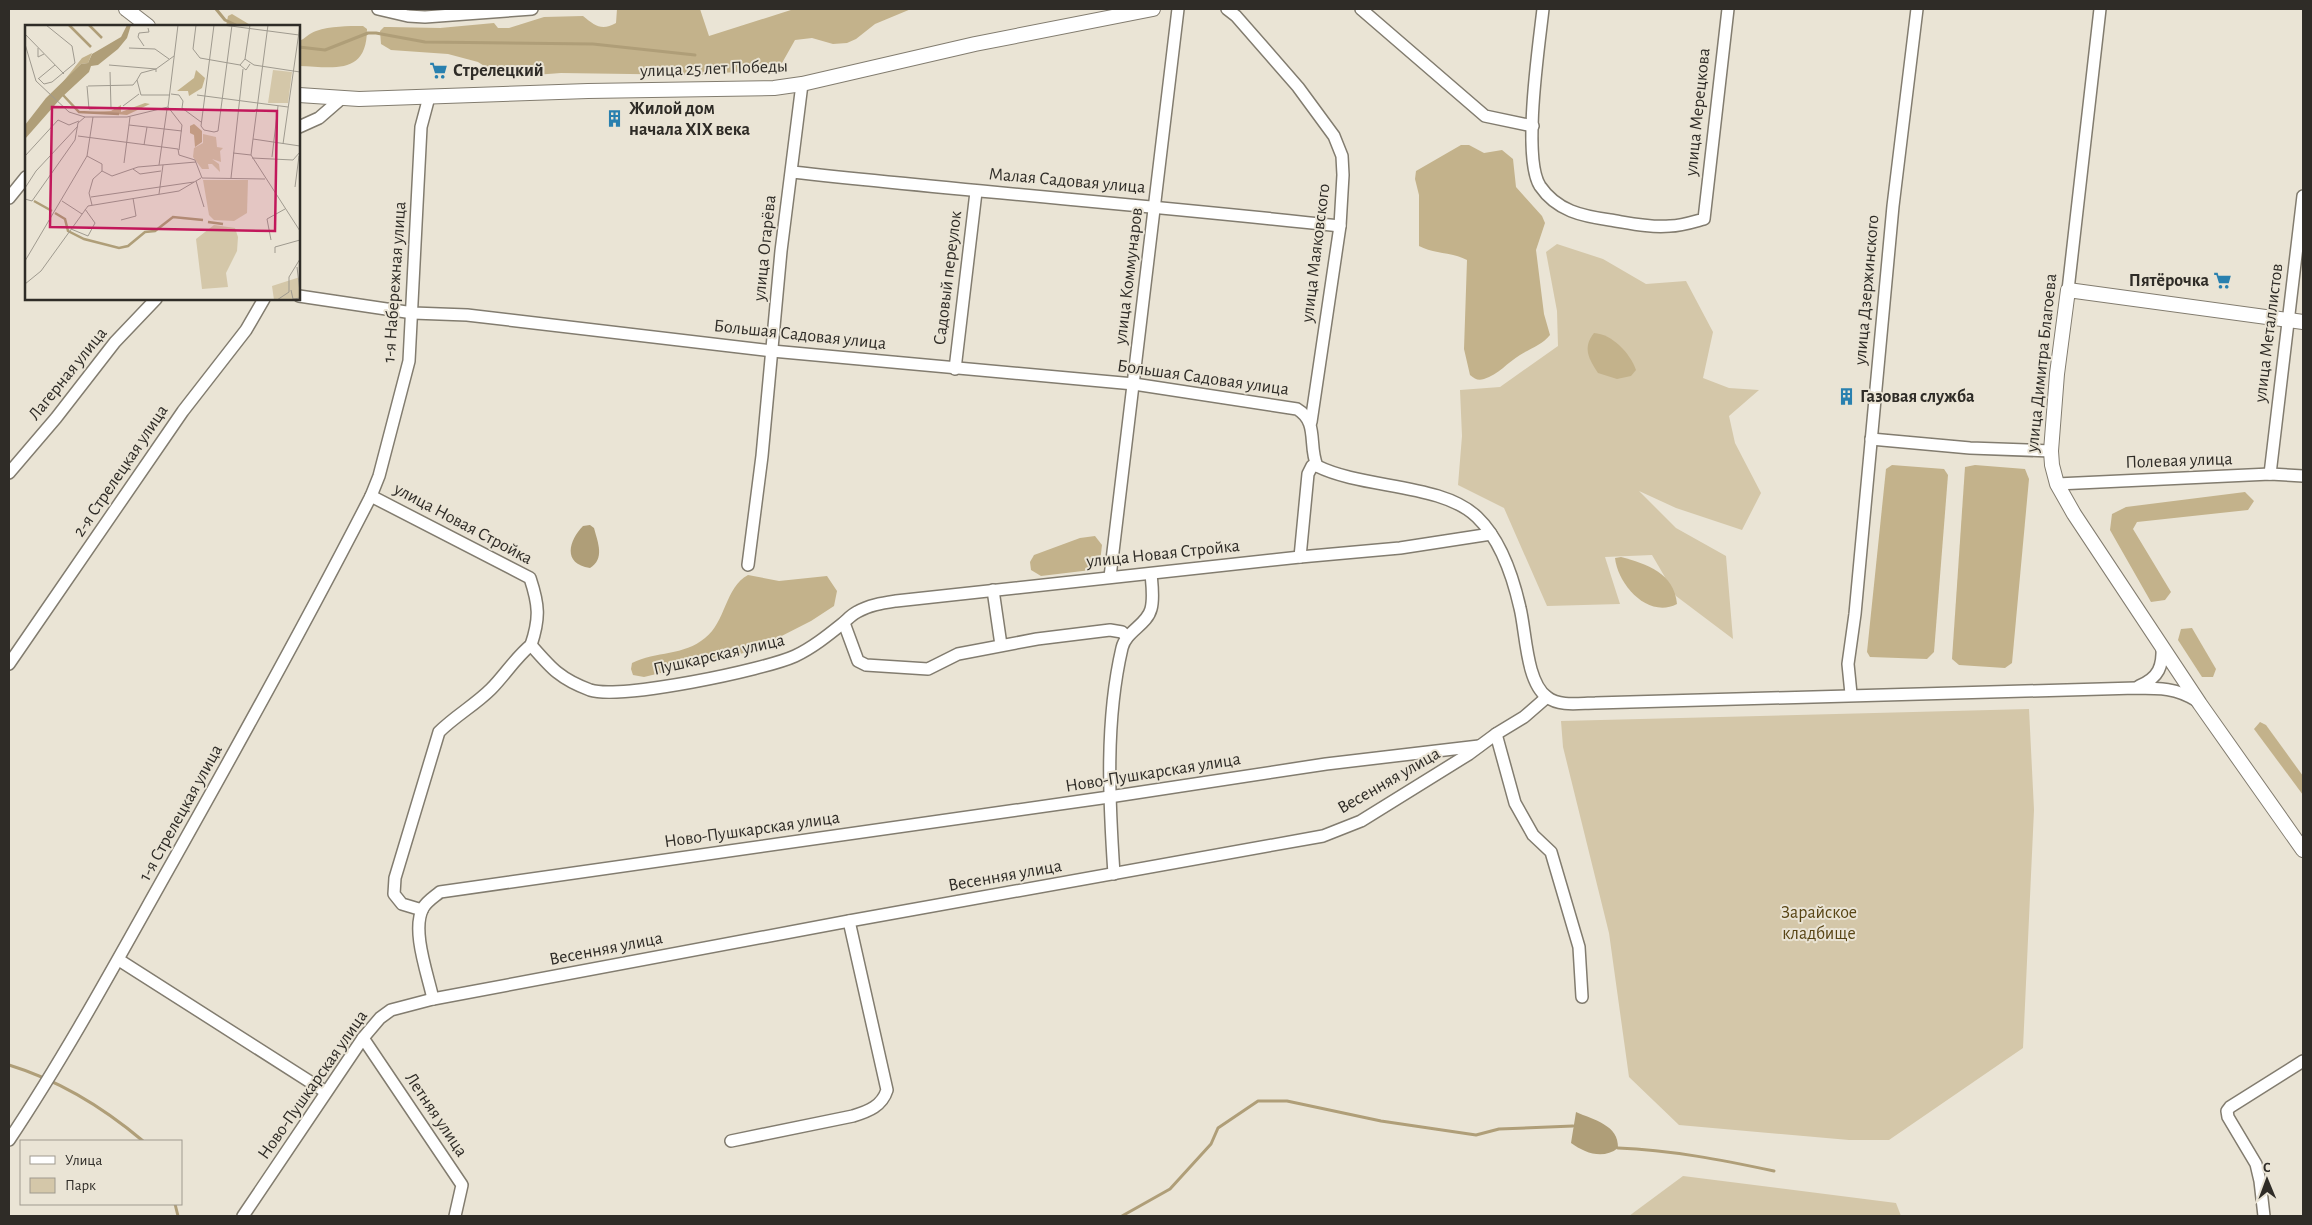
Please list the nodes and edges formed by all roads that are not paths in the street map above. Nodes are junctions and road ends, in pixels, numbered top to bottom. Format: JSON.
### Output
{"nodes":[{"id":1,"x":126,"y":9,"type":"edge"},
{"id":2,"x":378,"y":9,"type":"edge"},
{"id":3,"x":532,"y":9,"type":"edge"},
{"id":4,"x":1153,"y":9,"type":"edge"},
{"id":5,"x":1178,"y":9,"type":"edge"},
{"id":6,"x":1227,"y":9,"type":"edge"},
{"id":7,"x":1361,"y":9,"type":"edge"},
{"id":8,"x":1543,"y":9,"type":"edge"},
{"id":9,"x":1728,"y":9,"type":"edge"},
{"id":10,"x":1917,"y":9,"type":"edge"},
{"id":11,"x":2100,"y":9,"type":"edge"},
{"id":12,"x":147,"y":25,"type":"edge"},
{"id":13,"x":802,"y":84,"type":"junction"},
{"id":14,"x":300,"y":95,"type":"edge"},
{"id":15,"x":429,"y":97,"type":"junction"},
{"id":16,"x":342,"y":98,"type":"junction"},
{"id":17,"x":1533,"y":126,"type":"junction"},
{"id":18,"x":300,"y":127,"type":"edge"},
{"id":19,"x":792,"y":172,"type":"junction"},
{"id":20,"x":25,"y":178,"type":"edge"},
{"id":21,"x":976,"y":192,"type":"junction"},
{"id":22,"x":2303,"y":196,"type":"edge"},
{"id":23,"x":9,"y":198,"type":"edge"},
{"id":24,"x":1154,"y":206,"type":"junction"},
{"id":25,"x":1340,"y":226,"type":"junction"},
{"id":26,"x":2068,"y":290,"type":"junction"},
{"id":27,"x":300,"y":296,"type":"edge"},
{"id":28,"x":155,"y":300,"type":"edge"},
{"id":29,"x":263,"y":300,"type":"edge"},
{"id":30,"x":413,"y":313,"type":"junction"},
{"id":31,"x":2288,"y":320,"type":"junction"},
{"id":32,"x":2303,"y":322,"type":"edge"},
{"id":33,"x":772,"y":350,"type":"junction"},
{"id":34,"x":955,"y":369,"type":"junction"},
{"id":35,"x":1134,"y":384,"type":"junction"},
{"id":36,"x":1311,"y":422,"type":"junction"},
{"id":37,"x":1871,"y":440,"type":"junction"},
{"id":38,"x":2051,"y":451,"type":"junction"},
{"id":39,"x":1316,"y":466,"type":"junction"},
{"id":40,"x":9,"y":472,"type":"edge"},
{"id":41,"x":2270,"y":474,"type":"junction"},
{"id":42,"x":2303,"y":476,"type":"edge"},
{"id":43,"x":2057,"y":484,"type":"junction"},
{"id":44,"x":371,"y":496,"type":"junction"},
{"id":45,"x":1491,"y":534,"type":"junction"},
{"id":46,"x":1300,"y":557,"type":"junction"},
{"id":47,"x":748,"y":565,"type":"dead end"},
{"id":48,"x":1152,"y":574,"type":"junction"},
{"id":49,"x":1110,"y":577,"type":"junction"},
{"id":50,"x":993,"y":590,"type":"junction"},
{"id":51,"x":844,"y":623,"type":"junction"},
{"id":52,"x":1127,"y":637,"type":"junction"},
{"id":53,"x":530,"y":645,"type":"junction"},
{"id":54,"x":1001,"y":645,"type":"junction"},
{"id":55,"x":2162,"y":646,"type":"junction"},
{"id":56,"x":9,"y":664,"type":"edge"},
{"id":57,"x":2136,"y":688,"type":"junction"},
{"id":58,"x":1851,"y":694,"type":"junction"},
{"id":59,"x":1547,"y":697,"type":"junction"},
{"id":60,"x":2200,"y":704,"type":"junction"},
{"id":61,"x":1496,"y":734,"type":"junction"},
{"id":62,"x":1480,"y":746,"type":"junction"},
{"id":63,"x":1109,"y":798,"type":"junction"},
{"id":64,"x":2303,"y":850,"type":"edge"},
{"id":65,"x":1114,"y":874,"type":"junction"},
{"id":66,"x":422,"y":910,"type":"junction"},
{"id":67,"x":849,"y":921,"type":"junction"},
{"id":68,"x":119,"y":960,"type":"junction"},
{"id":69,"x":1582,"y":997,"type":"dead end"},
{"id":70,"x":433,"y":999,"type":"junction"},
{"id":71,"x":363,"y":1038,"type":"junction"},
{"id":72,"x":2303,"y":1061,"type":"edge"},
{"id":73,"x":326,"y":1092,"type":"junction"},
{"id":74,"x":9,"y":1140,"type":"edge"},
{"id":75,"x":731,"y":1141,"type":"dead end"},
{"id":76,"x":243,"y":1216,"type":"edge"},
{"id":77,"x":455,"y":1216,"type":"edge"},
{"id":78,"x":2264,"y":1216,"type":"edge"}],
"edges":[{"from":1,"to":12,"type":"main road"},
{"from":2,"to":3,"type":"street"},
{"from":4,"to":13,"type":"main road","name":"улица 25 лет Победы"},
{"from":5,"to":24,"type":"street","name":"улица Коммунаров"},
{"from":6,"to":25,"type":"street","name":"улица Маяковского"},
{"from":7,"to":17,"type":"street"},
{"from":8,"to":17,"type":"street"},
{"from":9,"to":17,"type":"street","name":"улица Мерецкова"},
{"from":10,"to":37,"type":"street","name":"улица Дзержинского"},
{"from":11,"to":26,"type":"street","name":"улица Димитра Благоева"},
{"from":13,"to":15,"type":"main road","name":"улица 25 лет Победы"},
{"from":13,"to":19,"type":"street","name":"улица Огарёва"},
{"from":14,"to":16,"type":"main road","name":"улица 25 лет Победы"},
{"from":15,"to":16,"type":"main road","name":"улица 25 лет Победы"},
{"from":15,"to":30,"type":"street","name":"1-я Набережная улица"},
{"from":16,"to":18,"type":"street"},
{"from":19,"to":21,"type":"street","name":"Малая Садовая улица"},
{"from":19,"to":33,"type":"street","name":"улица Огарёва"},
{"from":20,"to":23,"type":"street"},
{"from":21,"to":24,"type":"street","name":"Малая Садовая улица"},
{"from":21,"to":34,"type":"street","name":"Садовый переулок"},
{"from":22,"to":31,"type":"street","name":"улица Металлистов"},
{"from":24,"to":25,"type":"street","name":"Малая Садовая улица"},
{"from":24,"to":35,"type":"street","name":"улица Коммунаров"},
{"from":25,"to":36,"type":"street","name":"улица Маяковского"},
{"from":26,"to":31,"type":"main road"},
{"from":26,"to":38,"type":"main road","name":"улица Димитра Благоева"},
{"from":27,"to":30,"type":"street","name":"Большая Садовая улица"},
{"from":28,"to":40,"type":"street","name":"Лагерная улица"},
{"from":29,"to":56,"type":"street","name":"2-я Стрелецкая улица"},
{"from":30,"to":33,"type":"street","name":"Большая Садовая улица"},
{"from":30,"to":44,"type":"street","name":"1-я Набережная улица"},
{"from":31,"to":32,"type":"main road"},
{"from":31,"to":41,"type":"street","name":"улица Металлистов"},
{"from":33,"to":34,"type":"street","name":"Большая Садовая улица"},
{"from":33,"to":47,"type":"street","name":"улица Огарёва"},
{"from":34,"to":35,"type":"street","name":"Большая Садовая улица"},
{"from":35,"to":36,"type":"street","name":"Большая Садовая улица"},
{"from":35,"to":49,"type":"street","name":"улица Коммунаров"},
{"from":36,"to":39,"type":"street","name":"улица Маяковского"},
{"from":37,"to":38,"type":"street"},
{"from":37,"to":58,"type":"street","name":"улица Дзержинского"},
{"from":38,"to":43,"type":"main road","name":"улица Димитра Благоева"},
{"from":39,"to":45,"type":"street"},
{"from":39,"to":46,"type":"street"},
{"from":41,"to":42,"type":"street","name":"Полевая улица"},
{"from":41,"to":43,"type":"street","name":"Полевая улица"},
{"from":43,"to":55,"type":"main road","name":"улица Димитра Благоева"},
{"from":44,"to":53,"type":"street","name":"улица Новая Стройка"},
{"from":44,"to":68,"type":"street","name":"1-я Стрелецкая улица"},
{"from":45,"to":46,"type":"street","name":"улица Новая Стройка"},
{"from":45,"to":59,"type":"street"},
{"from":46,"to":48,"type":"street","name":"улица Новая Стройка"},
{"from":48,"to":49,"type":"street","name":"улица Новая Стройка"},
{"from":48,"to":52,"type":"street"},
{"from":49,"to":50,"type":"street","name":"улица Новая Стройка"},
{"from":50,"to":51,"type":"street","name":"улица Новая Стройка"},
{"from":50,"to":54,"type":"street"},
{"from":51,"to":53,"type":"street","name":"Пушкарская улица"},
{"from":51,"to":54,"type":"street"},
{"from":52,"to":54,"type":"street"},
{"from":52,"to":63,"type":"street"},
{"from":53,"to":66,"type":"street"},
{"from":55,"to":57,"type":"street"},
{"from":55,"to":60,"type":"main road","name":"улица Димитра Благоева"},
{"from":57,"to":58,"type":"street"},
{"from":57,"to":60,"type":"street"},
{"from":58,"to":59,"type":"street"},
{"from":59,"to":61,"type":"street","name":"Весенняя улица"},
{"from":60,"to":64,"type":"main road","name":"улица Димитра Благоева"},
{"from":61,"to":62,"type":"street","name":"Весенняя улица"},
{"from":61,"to":69,"type":"street"},
{"from":62,"to":63,"type":"street","name":"Ново-Пушкарская улица"},
{"from":62,"to":65,"type":"street","name":"Весенняя улица"},
{"from":63,"to":65,"type":"street"},
{"from":63,"to":66,"type":"street","name":"Ново-Пушкарская улица"},
{"from":65,"to":67,"type":"street","name":"Весенняя улица"},
{"from":66,"to":70,"type":"street"},
{"from":67,"to":70,"type":"street","name":"Весенняя улица"},
{"from":67,"to":75,"type":"street"},
{"from":68,"to":73,"type":"street"},
{"from":68,"to":74,"type":"street","name":"1-я Стрелецкая улица"},
{"from":70,"to":71,"type":"street","name":"Ново-Пушкарская улица"},
{"from":71,"to":73,"type":"street","name":"Ново-Пушкарская улица"},
{"from":71,"to":77,"type":"street","name":"Летняя улица"},
{"from":72,"to":78,"type":"street"},
{"from":73,"to":76,"type":"street","name":"Ново-Пушкарская улица"}]}
